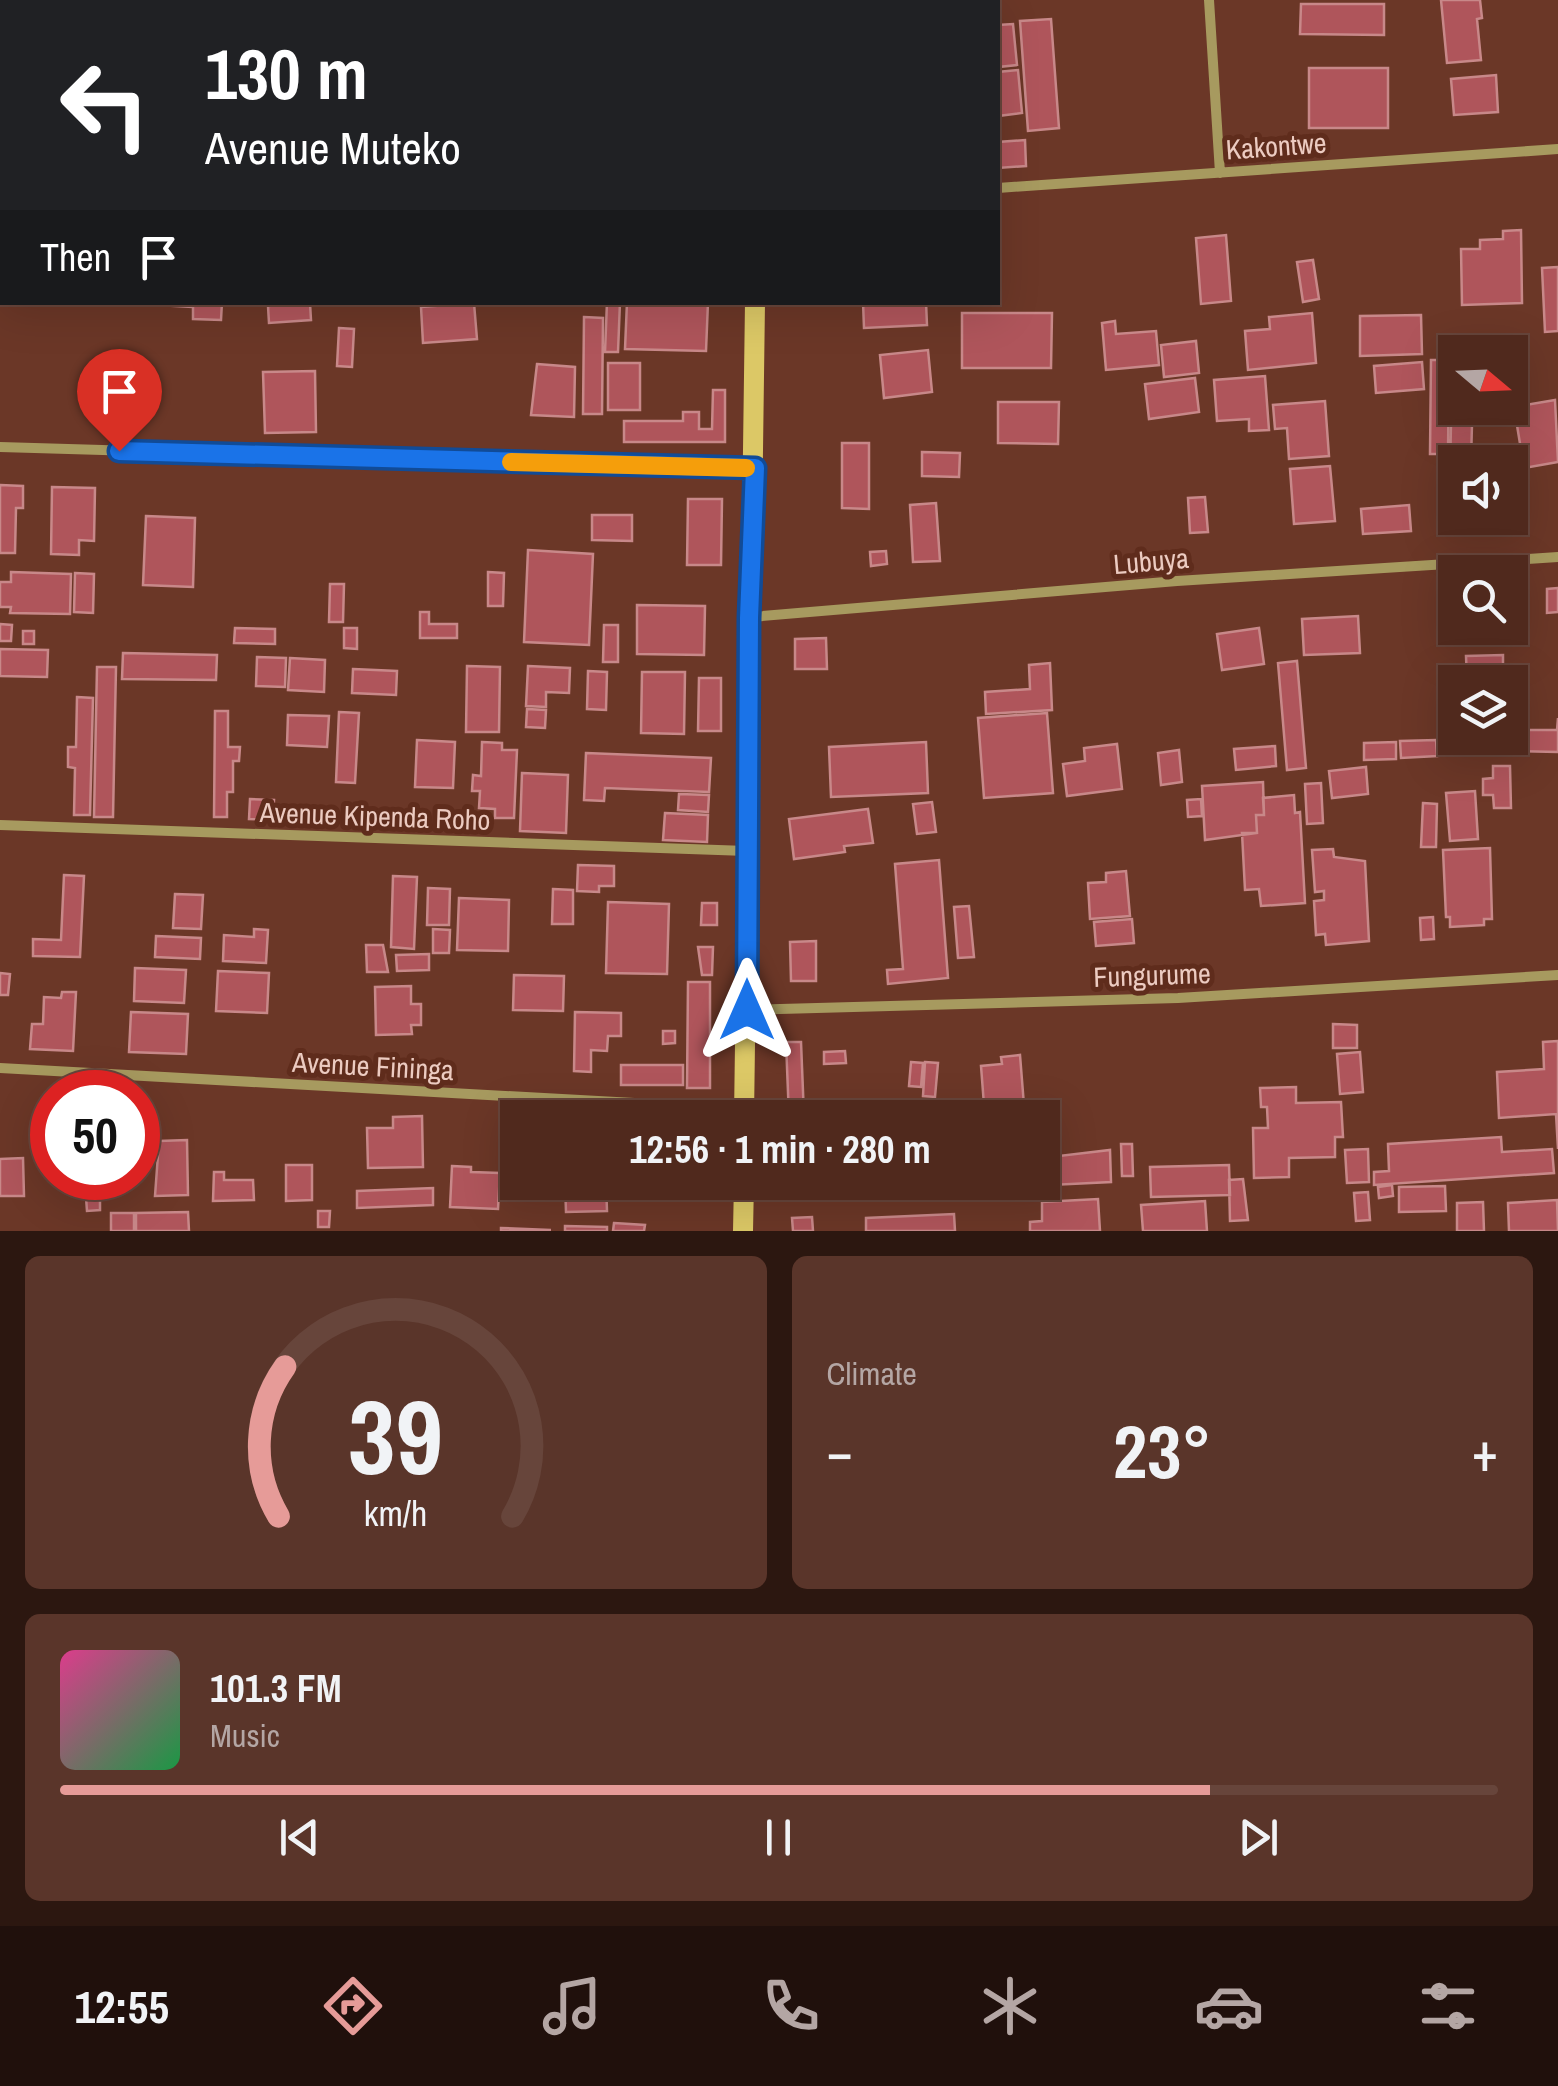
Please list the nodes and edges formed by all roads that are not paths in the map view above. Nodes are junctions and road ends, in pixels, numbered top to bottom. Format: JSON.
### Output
{"nodes":[{"id":1,"x":1209,"y":0,"type":"edge"},
{"id":2,"x":1558,"y":149,"type":"edge"},
{"id":3,"x":1220,"y":173,"type":"junction"},
{"id":4,"x":1000,"y":188,"type":"edge"},
{"id":5,"x":756,"y":305,"type":"edge"},
{"id":6,"x":0,"y":447,"type":"edge"},
{"id":7,"x":755,"y":468,"type":"junction"},
{"id":8,"x":1558,"y":557,"type":"edge"},
{"id":9,"x":749,"y":618,"type":"junction"},
{"id":10,"x":0,"y":826,"type":"edge"},
{"id":11,"x":748,"y":852,"type":"junction"},
{"id":12,"x":1558,"y":975,"type":"edge"},
{"id":13,"x":747,"y":1010,"type":"junction"},
{"id":14,"x":0,"y":1068,"type":"edge"},
{"id":15,"x":529,"y":1100,"type":"edge"},
{"id":16,"x":744,"y":1100,"type":"edge"},
{"id":17,"x":744,"y":1200,"type":"edge"},
{"id":18,"x":743,"y":1231,"type":"edge"}],
"edges":[{"from":1,"to":3,"type":"street"},
{"from":2,"to":3,"type":"street","name":"Kakontwe"},
{"from":3,"to":4,"type":"street","name":"Kakontwe"},
{"from":5,"to":7,"type":"main road"},
{"from":6,"to":7,"type":"street"},
{"from":7,"to":9,"type":"main road"},
{"from":8,"to":9,"type":"street","name":"Lubuya"},
{"from":9,"to":11,"type":"main road"},
{"from":10,"to":11,"type":"street","name":"Avenue Kipenda Roho"},
{"from":11,"to":13,"type":"main road"},
{"from":12,"to":13,"type":"street","name":"Fungurume"},
{"from":13,"to":16,"type":"main road"},
{"from":14,"to":15,"type":"street","name":"Avenue Fininga"},
{"from":17,"to":18,"type":"main road"}]}
